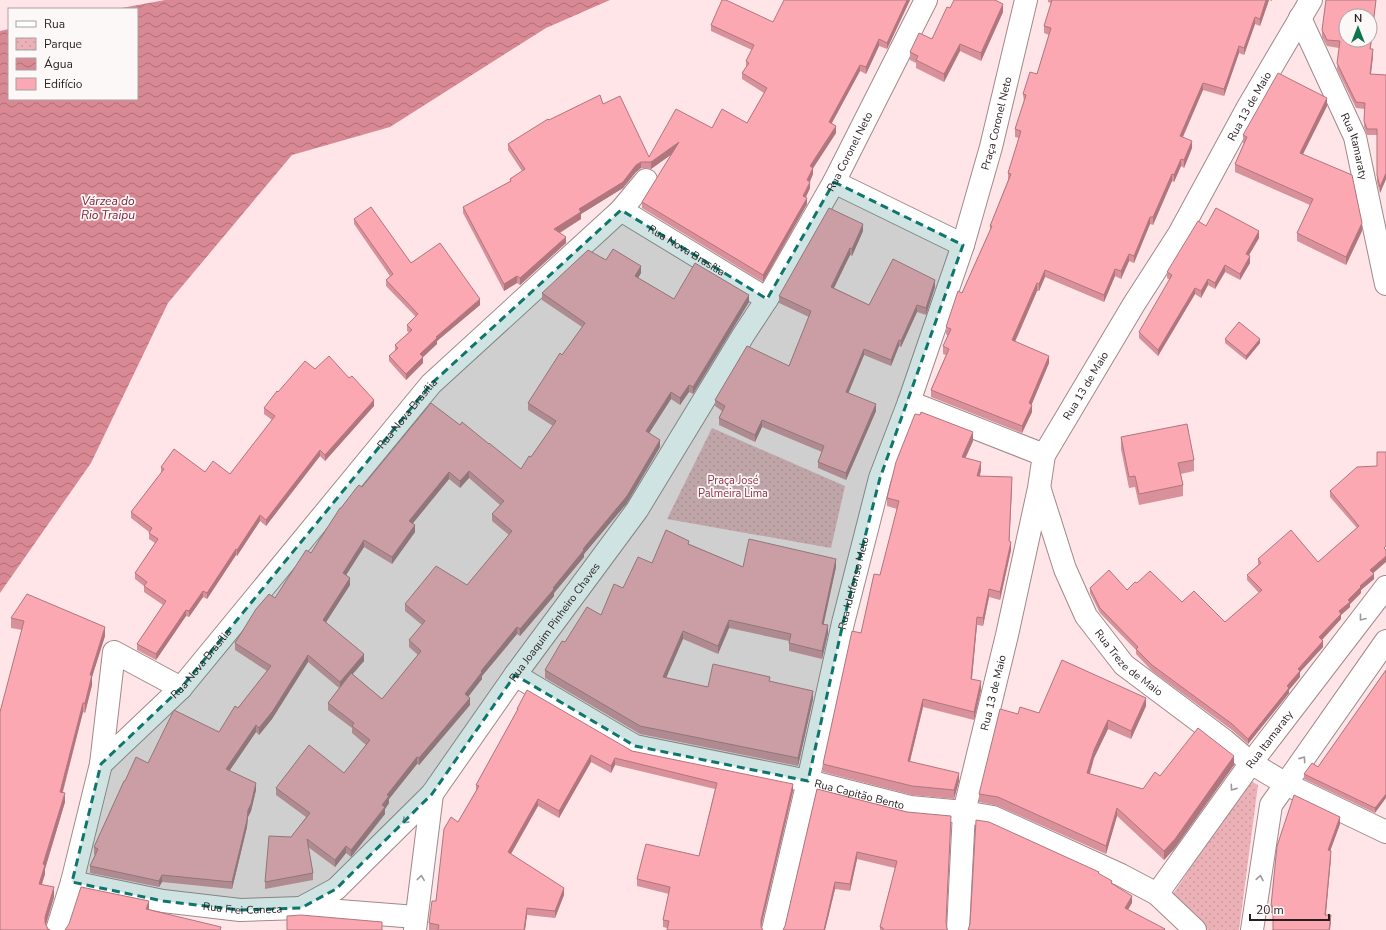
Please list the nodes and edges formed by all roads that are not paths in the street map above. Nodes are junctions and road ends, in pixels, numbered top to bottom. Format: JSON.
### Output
{"nodes":[{"id":1,"x":926,"y":0,"type":"edge"},
{"id":2,"x":1020,"y":2,"type":"edge"},
{"id":3,"x":1305,"y":9,"type":"edge"},
{"id":4,"x":646,"y":180,"type":"dead end"},
{"id":5,"x":834,"y":182,"type":"junction"},
{"id":6,"x":621,"y":210,"type":"junction"},
{"id":7,"x":963,"y":245,"type":"junction"},
{"id":8,"x":1386,"y":284,"type":"edge"},
{"id":9,"x":767,"y":299,"type":"junction"},
{"id":10,"x":909,"y":402,"type":"junction"},
{"id":11,"x":1044,"y":455,"type":"junction"},
{"id":12,"x":1039,"y":488,"type":"junction"},
{"id":13,"x":1386,"y":587,"type":"edge"},
{"id":14,"x":1386,"y":640,"type":"edge"},
{"id":15,"x":515,"y":675,"type":"junction"},
{"id":16,"x":181,"y":688,"type":"junction"},
{"id":17,"x":1251,"y":763,"type":"junction"},
{"id":18,"x":101,"y":764,"type":"junction"},
{"id":19,"x":808,"y":782,"type":"junction"},
{"id":20,"x":1286,"y":784,"type":"junction"},
{"id":21,"x":432,"y":794,"type":"junction"},
{"id":22,"x":964,"y":812,"type":"junction"},
{"id":23,"x":1386,"y":832,"type":"edge"},
{"id":24,"x":72,"y":882,"type":"junction"},
{"id":25,"x":1157,"y":894,"type":"junction"},
{"id":26,"x":301,"y":908,"type":"junction"},
{"id":27,"x":416,"y":923,"type":"edge"},
{"id":28,"x":57,"y":930,"type":"edge"},
{"id":29,"x":773,"y":930,"type":"edge"},
{"id":30,"x":958,"y":930,"type":"edge"},
{"id":31,"x":1195,"y":930,"type":"edge"},
{"id":32,"x":1252,"y":930,"type":"edge"}],
"edges":[{"from":1,"to":5,"type":"street","name":"Rua Coronel Neto"},
{"from":2,"to":7,"type":"street","name":"Praça Coronel Neto"},
{"from":3,"to":8,"type":"street","name":"Rua Itamaraty"},
{"from":3,"to":11,"type":"street","name":"Rua 13 de Maio"},
{"from":4,"to":6,"type":"street"},
{"from":5,"to":7,"type":"street"},
{"from":5,"to":9,"type":"street","name":"Rua Coronel Neto"},
{"from":6,"to":9,"type":"street","name":"Rua Nova Brasília"},
{"from":6,"to":16,"type":"street","name":"Rua Nova Brasília"},
{"from":7,"to":10,"type":"street","name":"Rua Idelfonso Melo"},
{"from":9,"to":15,"type":"street","name":"Rua Joaquim Pinheiro Chaves"},
{"from":10,"to":11,"type":"street"},
{"from":10,"to":19,"type":"street","name":"Rua Idelfonso Melo"},
{"from":11,"to":12,"type":"street","name":"Rua 13 de Maio"},
{"from":12,"to":17,"type":"street","name":"Rua Treze de Maio"},
{"from":12,"to":22,"type":"street","name":"Rua 13 de Maio"},
{"from":13,"to":17,"type":"street","name":"Rua Itamaraty","one_way":true},
{"from":20,"to":14,"type":"street","one_way":true},
{"from":15,"to":19,"type":"street","name":"Rua Capitão Bento"},
{"from":15,"to":21,"type":"street","name":"Rua Joaquim Pinheiro Chaves"},
{"from":16,"to":18,"type":"street","name":"Rua Nova Brasília"},
{"from":16,"to":18,"type":"street"},
{"from":17,"to":20,"type":"street","name":"Rua Treze de Maio"},
{"from":17,"to":25,"type":"street","name":"Rua Itamaraty","one_way":true},
{"from":18,"to":24,"type":"street"},
{"from":19,"to":22,"type":"street","name":"Rua Capitão Bento"},
{"from":19,"to":29,"type":"street","name":"Rua Idelfonso Melo"},
{"from":20,"to":23,"type":"street","name":"Rua Treze de Maio"},
{"from":32,"to":20,"type":"street","one_way":true},
{"from":21,"to":26,"type":"street","name":"Rua Joaquim Pinheiro Chaves","one_way":true},
{"from":27,"to":21,"type":"street","one_way":true},
{"from":22,"to":25,"type":"street","name":"Rua Capitão Bento"},
{"from":22,"to":30,"type":"street","name":"Rua 13 de Maio"},
{"from":24,"to":26,"type":"street","name":"Rua Frei Caneca"},
{"from":24,"to":28,"type":"street"},
{"from":25,"to":31,"type":"street","name":"Rua Capitão Bento"},
{"from":26,"to":27,"type":"street","name":"Rua Frei Caneca"}]}
